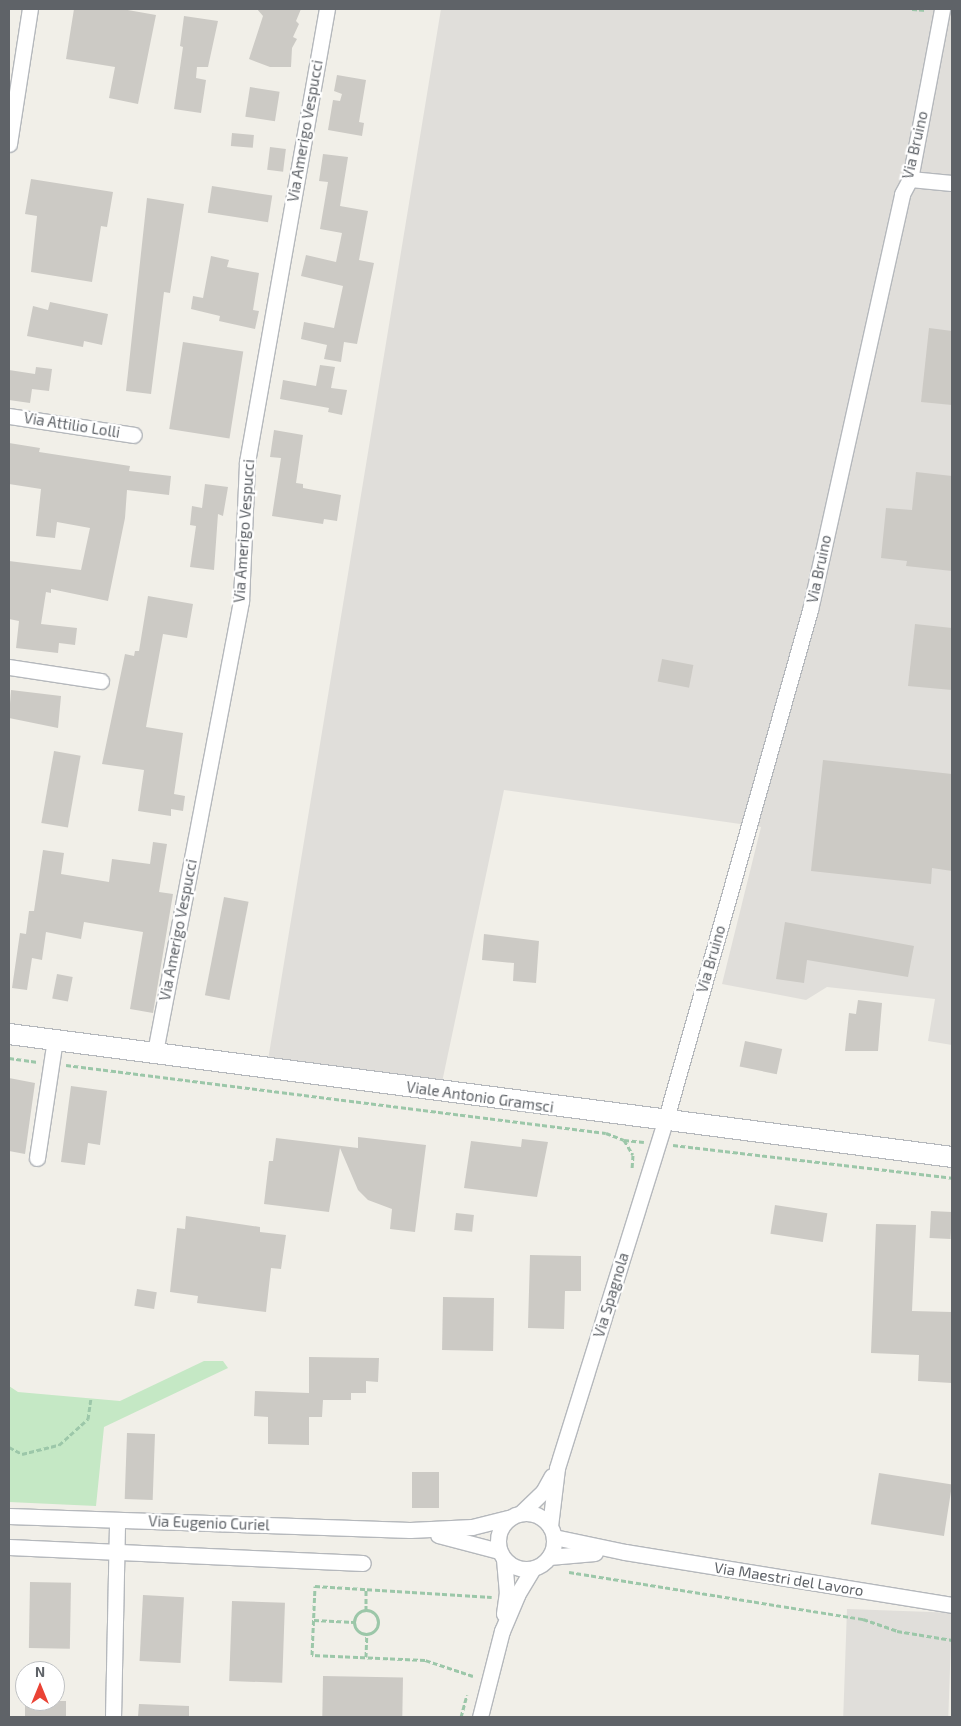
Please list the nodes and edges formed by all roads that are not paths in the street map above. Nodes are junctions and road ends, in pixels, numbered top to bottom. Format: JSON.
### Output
{"nodes":[{"id":1,"x":30,"y":9,"type":"edge"},
{"id":2,"x":327,"y":9,"type":"edge"},
{"id":3,"x":942,"y":9,"type":"edge"},
{"id":4,"x":9,"y":144,"type":"edge"},
{"id":5,"x":910,"y":179,"type":"junction"},
{"id":6,"x":952,"y":183,"type":"edge"},
{"id":7,"x":9,"y":416,"type":"edge"},
{"id":8,"x":134,"y":435,"type":"dead end"},
{"id":9,"x":9,"y":667,"type":"edge"},
{"id":10,"x":101,"y":681,"type":"dead end"},
{"id":11,"x":9,"y":1034,"type":"edge"},
{"id":12,"x":56,"y":1040,"type":"junction"},
{"id":13,"x":155,"y":1052,"type":"junction"},
{"id":14,"x":665,"y":1122,"type":"junction"},
{"id":15,"x":952,"y":1157,"type":"edge"},
{"id":16,"x":37,"y":1158,"type":"dead end"},
{"id":17,"x":556,"y":1468,"type":"junction"},
{"id":18,"x":515,"y":1515,"type":"junction"},
{"id":19,"x":9,"y":1516,"type":"edge"},
{"id":20,"x":117,"y":1520,"type":"junction"},
{"id":21,"x":410,"y":1530,"type":"junction"},
{"id":22,"x":552,"y":1531,"type":"junction"},
{"id":23,"x":9,"y":1547,"type":"edge"},
{"id":24,"x":117,"y":1552,"type":"junction"},
{"id":25,"x":625,"y":1552,"type":"junction"},
{"id":26,"x":502,"y":1555,"type":"junction"},
{"id":27,"x":549,"y":1558,"type":"junction"},
{"id":28,"x":363,"y":1563,"type":"dead end"},
{"id":29,"x":533,"y":1568,"type":"junction"},
{"id":30,"x":952,"y":1605,"type":"edge"},
{"id":31,"x":502,"y":1631,"type":"junction"},
{"id":32,"x":113,"y":1717,"type":"edge"},
{"id":33,"x":480,"y":1717,"type":"edge"}],
"edges":[{"from":1,"to":4,"type":"street"},
{"from":2,"to":13,"type":"street","name":"Via Amerigo Vespucci"},
{"from":3,"to":5,"type":"street","name":"Via Bruino"},
{"from":5,"to":6,"type":"street"},
{"from":5,"to":14,"type":"street","name":"Via Bruino"},
{"from":7,"to":8,"type":"street","name":"Via Attilio Lolli"},
{"from":9,"to":10,"type":"street"},
{"from":11,"to":12,"type":"street","name":"Viale Antonio Gramsci"},
{"from":12,"to":13,"type":"street","name":"Viale Antonio Gramsci"},
{"from":12,"to":16,"type":"street"},
{"from":13,"to":14,"type":"street","name":"Viale Antonio Gramsci"},
{"from":14,"to":15,"type":"street","name":"Viale Antonio Gramsci"},
{"from":14,"to":17,"type":"street","name":"Via Spagnola"},
{"from":17,"to":18,"type":"street","name":"Via Spagnola"},
{"from":17,"to":22,"type":"street","name":"Via Spagnola"},
{"from":18,"to":21,"type":"street","name":"Via Eugenio Curiel"},
{"from":18,"to":22,"type":"street"},
{"from":18,"to":26,"type":"street"},
{"from":19,"to":20,"type":"street","name":"Via Eugenio Curiel"},
{"from":20,"to":21,"type":"street","name":"Via Eugenio Curiel"},
{"from":20,"to":24,"type":"street"},
{"from":21,"to":26,"type":"street","name":"Via Eugenio Curiel"},
{"from":22,"to":25,"type":"street","name":"Via Maestri del Lavoro"},
{"from":22,"to":27,"type":"street"},
{"from":23,"to":24,"type":"street"},
{"from":24,"to":28,"type":"street"},
{"from":24,"to":32,"type":"street"},
{"from":25,"to":27,"type":"street","name":"Via Maestri del Lavoro"},
{"from":25,"to":30,"type":"street","name":"Via Maestri del Lavoro"},
{"from":26,"to":29,"type":"street"},
{"from":26,"to":31,"type":"street"},
{"from":27,"to":29,"type":"street"},
{"from":29,"to":31,"type":"street"},
{"from":31,"to":33,"type":"street"}]}
